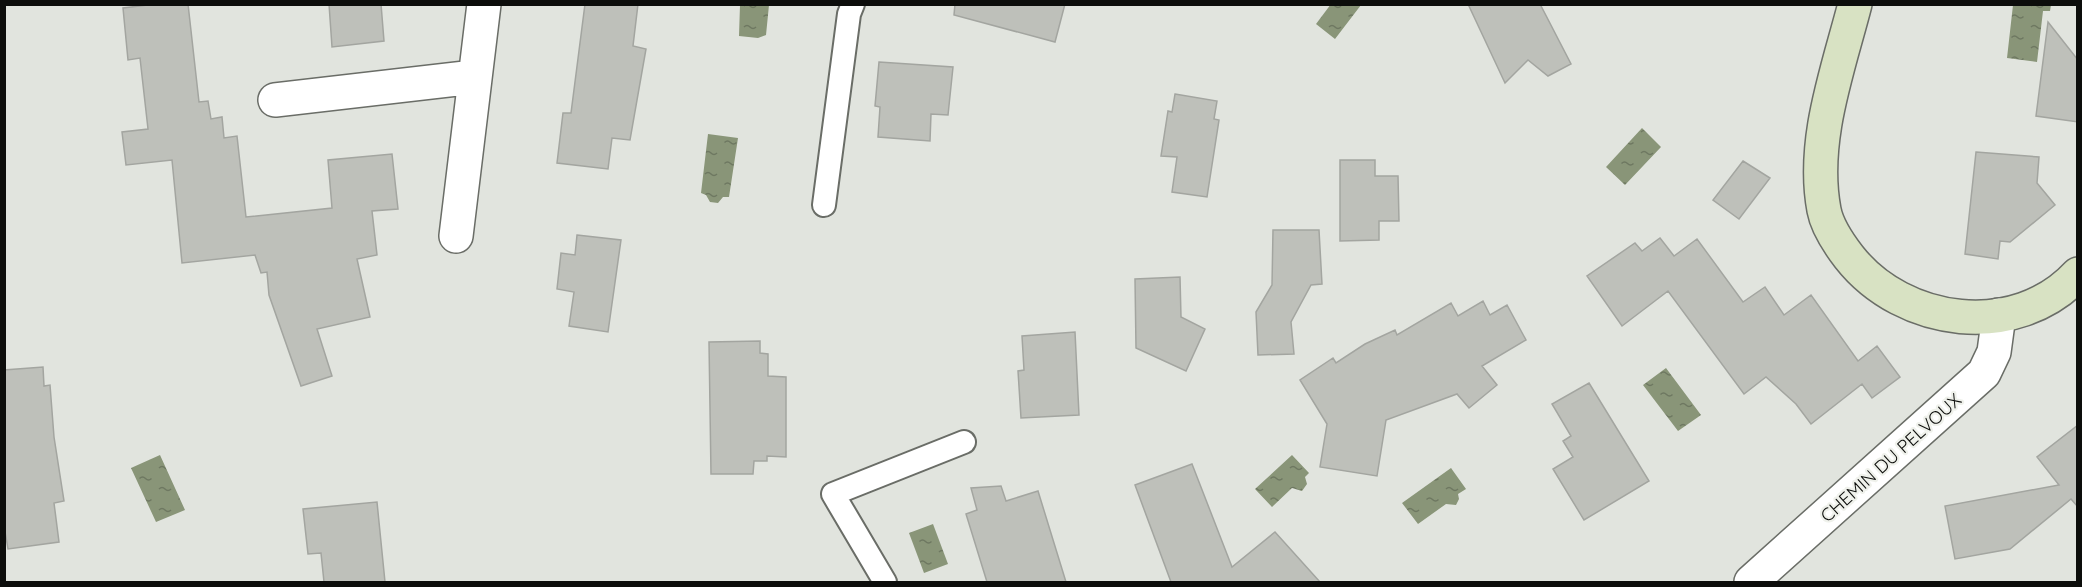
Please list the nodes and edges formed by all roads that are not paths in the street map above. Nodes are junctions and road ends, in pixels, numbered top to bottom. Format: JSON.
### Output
{"nodes":[{"id":1,"x":484,"y":4,"type":"edge"},
{"id":2,"x":853,"y":4,"type":"edge"},
{"id":3,"x":1855,"y":4,"type":"edge"},
{"id":4,"x":474,"y":77,"type":"junction"},
{"id":5,"x":275,"y":100,"type":"dead end"},
{"id":6,"x":824,"y":205,"type":"dead end"},
{"id":7,"x":456,"y":236,"type":"dead end"},
{"id":8,"x":2078,"y":274,"type":"edge"},
{"id":9,"x":1999,"y":315,"type":"junction"},
{"id":10,"x":964,"y":442,"type":"dead end"},
{"id":11,"x":885,"y":582,"type":"edge"},
{"id":12,"x":1751,"y":582,"type":"edge"}],
"edges":[{"from":1,"to":4,"type":"street"},
{"from":2,"to":6,"type":"lane"},
{"from":3,"to":9,"type":"street"},
{"from":4,"to":5,"type":"street"},
{"from":4,"to":7,"type":"street"},
{"from":8,"to":9,"type":"street"},
{"from":9,"to":12,"type":"street","name":"CHEMIN DU PELVOUX"},
{"from":10,"to":11,"type":"lane"}]}
